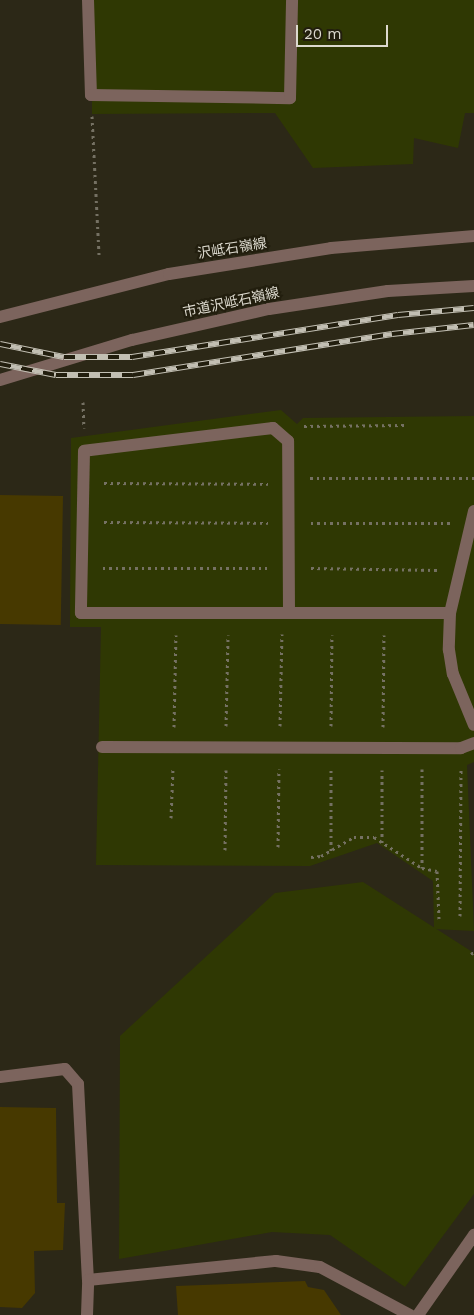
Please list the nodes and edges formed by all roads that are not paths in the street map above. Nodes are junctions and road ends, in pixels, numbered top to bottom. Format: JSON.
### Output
{"nodes":[{"id":1,"x":88,"y":0,"type":"edge"},
{"id":2,"x":292,"y":0,"type":"edge"},
{"id":3,"x":474,"y":236,"type":"edge"},
{"id":4,"x":474,"y":286,"type":"edge"},
{"id":5,"x":0,"y":318,"type":"edge"},
{"id":6,"x":0,"y":380,"type":"edge"},
{"id":7,"x":474,"y":511,"type":"edge"},
{"id":8,"x":289,"y":611,"type":"junction"},
{"id":9,"x":450,"y":614,"type":"junction"},
{"id":10,"x":474,"y":725,"type":"edge"},
{"id":11,"x":474,"y":743,"type":"edge"},
{"id":12,"x":102,"y":747,"type":"dead end"},
{"id":13,"x":0,"y":1076,"type":"edge"},
{"id":14,"x":474,"y":1235,"type":"edge"},
{"id":15,"x":88,"y":1280,"type":"junction"},
{"id":16,"x":87,"y":1315,"type":"edge"},
{"id":17,"x":410,"y":1315,"type":"edge"},
{"id":18,"x":418,"y":1315,"type":"edge"}],
"edges":[{"from":1,"to":2,"type":"street"},
{"from":3,"to":5,"type":"street","name":"沢岻石嶺線"},
{"from":4,"to":6,"type":"street","name":"市道沢岻石嶺線"},
{"from":7,"to":9,"type":"street"},
{"from":8,"to":8,"type":"street"},
{"from":8,"to":9,"type":"street"},
{"from":9,"to":10,"type":"street"},
{"from":11,"to":12,"type":"street"},
{"from":13,"to":15,"type":"street"},
{"from":14,"to":18,"type":"street"},
{"from":15,"to":16,"type":"street"},
{"from":15,"to":17,"type":"street"}]}
